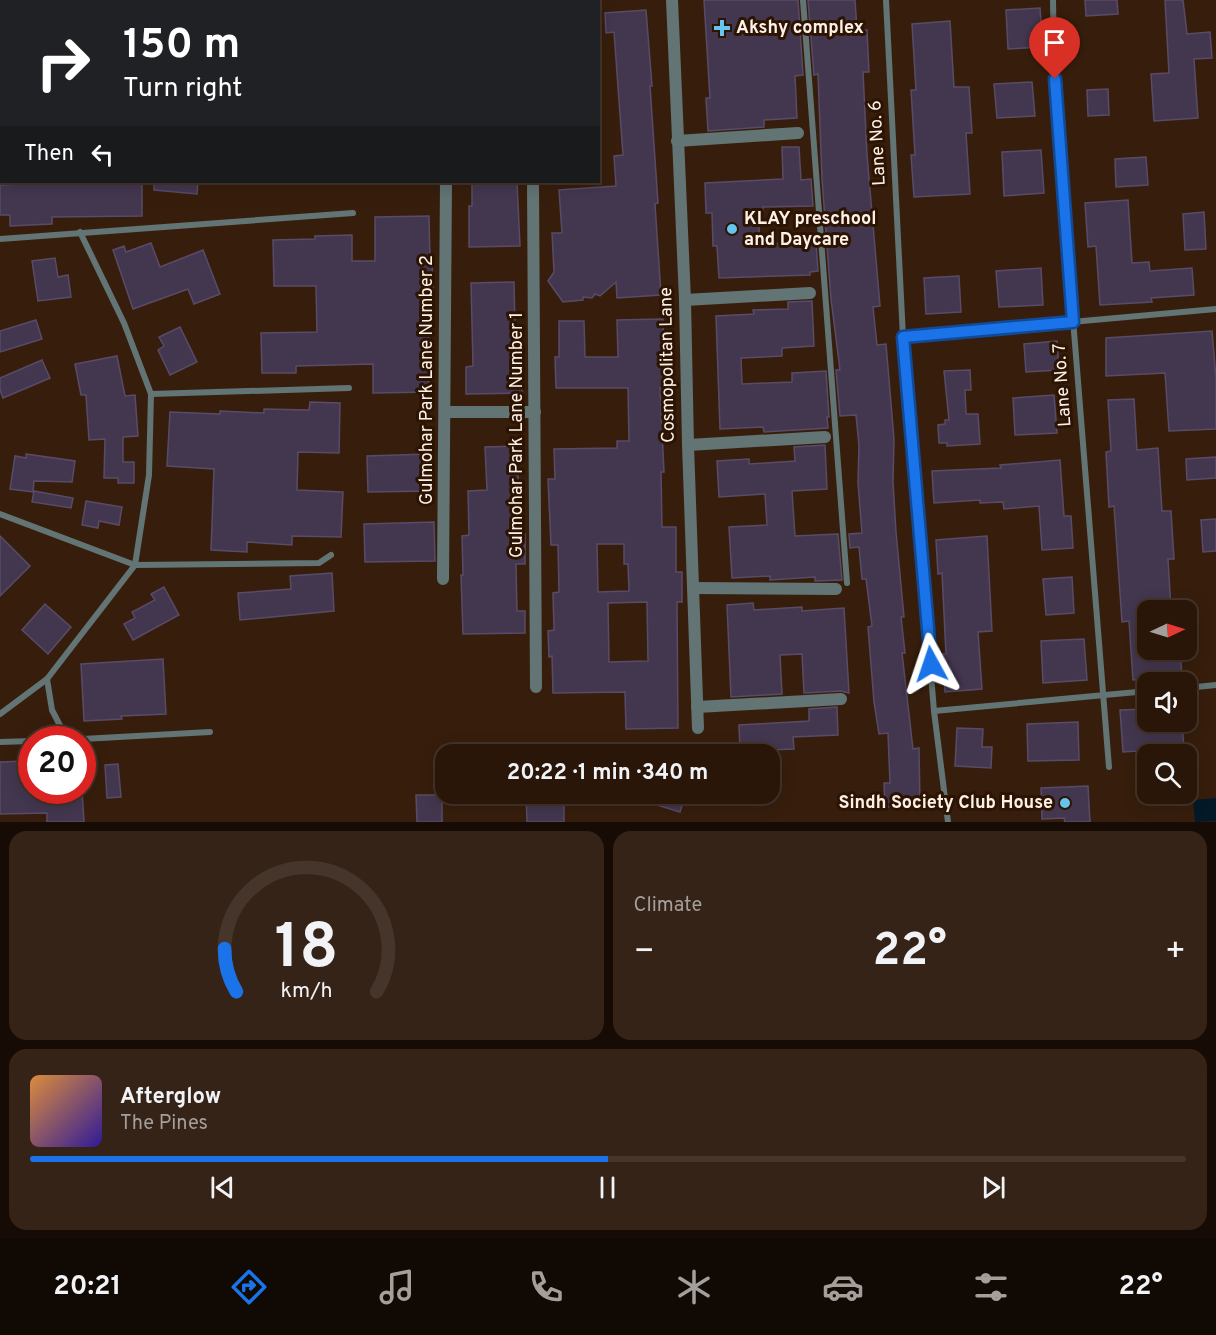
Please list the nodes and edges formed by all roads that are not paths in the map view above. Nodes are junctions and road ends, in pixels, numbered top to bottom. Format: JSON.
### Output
{"nodes":[{"id":1,"x":672,"y":0,"type":"edge"},
{"id":2,"x":803,"y":0,"type":"edge"},
{"id":3,"x":886,"y":0,"type":"edge"},
{"id":4,"x":1053,"y":0,"type":"edge"},
{"id":5,"x":798,"y":133,"type":"dead end"},
{"id":6,"x":677,"y":141,"type":"junction"},
{"id":7,"x":446,"y":183,"type":"edge"},
{"id":8,"x":533,"y":183,"type":"edge"},
{"id":9,"x":352,"y":213,"type":"dead end"},
{"id":10,"x":80,"y":232,"type":"junction"},
{"id":11,"x":0,"y":239,"type":"edge"},
{"id":12,"x":810,"y":293,"type":"dead end"},
{"id":13,"x":685,"y":300,"type":"junction"},
{"id":14,"x":1216,"y":309,"type":"edge"},
{"id":15,"x":1073,"y":322,"type":"junction"},
{"id":16,"x":903,"y":337,"type":"junction"},
{"id":17,"x":349,"y":388,"type":"dead end"},
{"id":18,"x":151,"y":394,"type":"junction"},
{"id":19,"x":446,"y":412,"type":"junction"},
{"id":20,"x":535,"y":412,"type":"junction"},
{"id":21,"x":825,"y":437,"type":"dead end"},
{"id":22,"x":688,"y":445,"type":"junction"},
{"id":23,"x":0,"y":514,"type":"edge"},
{"id":24,"x":331,"y":555,"type":"dead end"},
{"id":25,"x":135,"y":565,"type":"junction"},
{"id":26,"x":443,"y":579,"type":"dead end"},
{"id":27,"x":842,"y":586,"type":"joint"},
{"id":28,"x":693,"y":588,"type":"junction"},
{"id":29,"x":47,"y":680,"type":"junction"},
{"id":30,"x":1216,"y":685,"type":"edge"},
{"id":31,"x":536,"y":687,"type":"dead end"},
{"id":32,"x":1197,"y":687,"type":"edge"},
{"id":33,"x":1137,"y":692,"type":"edge"},
{"id":34,"x":1103,"y":695,"type":"junction"},
{"id":35,"x":841,"y":699,"type":"dead end"},
{"id":36,"x":697,"y":707,"type":"junction"},
{"id":37,"x":934,"y":711,"type":"junction"},
{"id":38,"x":0,"y":714,"type":"edge"},
{"id":39,"x":59,"y":726,"type":"edge"},
{"id":40,"x":698,"y":728,"type":"dead end"},
{"id":41,"x":210,"y":732,"type":"dead end"},
{"id":42,"x":96,"y":738,"type":"edge"},
{"id":43,"x":18,"y":741,"type":"edge"},
{"id":44,"x":0,"y":742,"type":"edge"},
{"id":45,"x":1109,"y":767,"type":"dead end"},
{"id":46,"x":948,"y":822,"type":"edge"}],
"edges":[{"from":1,"to":6,"type":"street","name":"Cosmopolitan Lane"},
{"from":2,"to":27,"type":"lane"},
{"from":3,"to":16,"type":"lane","name":"Lane No. 6"},
{"from":4,"to":15,"type":"lane","name":"Lane No. 7"},
{"from":5,"to":6,"type":"street"},
{"from":6,"to":13,"type":"street","name":"Cosmopolitan Lane"},
{"from":7,"to":19,"type":"street","name":"Gulmohar Park Lane Number 2"},
{"from":8,"to":20,"type":"street","name":"Gulmohar Park Lane Number 1"},
{"from":9,"to":10,"type":"lane"},
{"from":10,"to":11,"type":"lane"},
{"from":10,"to":18,"type":"lane"},
{"from":12,"to":13,"type":"street"},
{"from":13,"to":22,"type":"street","name":"Cosmopolitan Lane"},
{"from":14,"to":15,"type":"lane"},
{"from":15,"to":16,"type":"lane"},
{"from":15,"to":34,"type":"lane","name":"Lane No. 7"},
{"from":16,"to":37,"type":"lane","name":"Lane No. 6"},
{"from":17,"to":18,"type":"lane"},
{"from":18,"to":25,"type":"lane"},
{"from":19,"to":20,"type":"street"},
{"from":19,"to":26,"type":"street","name":"Gulmohar Park Lane Number 2"},
{"from":20,"to":31,"type":"street","name":"Gulmohar Park Lane Number 1"},
{"from":21,"to":22,"type":"street"},
{"from":22,"to":28,"type":"street","name":"Cosmopolitan Lane"},
{"from":23,"to":25,"type":"lane"},
{"from":24,"to":25,"type":"lane"},
{"from":25,"to":29,"type":"lane"},
{"from":27,"to":28,"type":"street"},
{"from":28,"to":36,"type":"street","name":"Cosmopolitan Lane"},
{"from":29,"to":38,"type":"lane"},
{"from":29,"to":39,"type":"lane"},
{"from":30,"to":32,"type":"lane"},
{"from":33,"to":34,"type":"lane"},
{"from":34,"to":37,"type":"lane"},
{"from":34,"to":45,"type":"lane","name":"Lane No. 7"},
{"from":35,"to":36,"type":"street"},
{"from":36,"to":40,"type":"street","name":"Cosmopolitan Lane"},
{"from":37,"to":46,"type":"lane","name":"Lane No. 6"},
{"from":41,"to":42,"type":"lane"},
{"from":43,"to":44,"type":"lane"}]}
